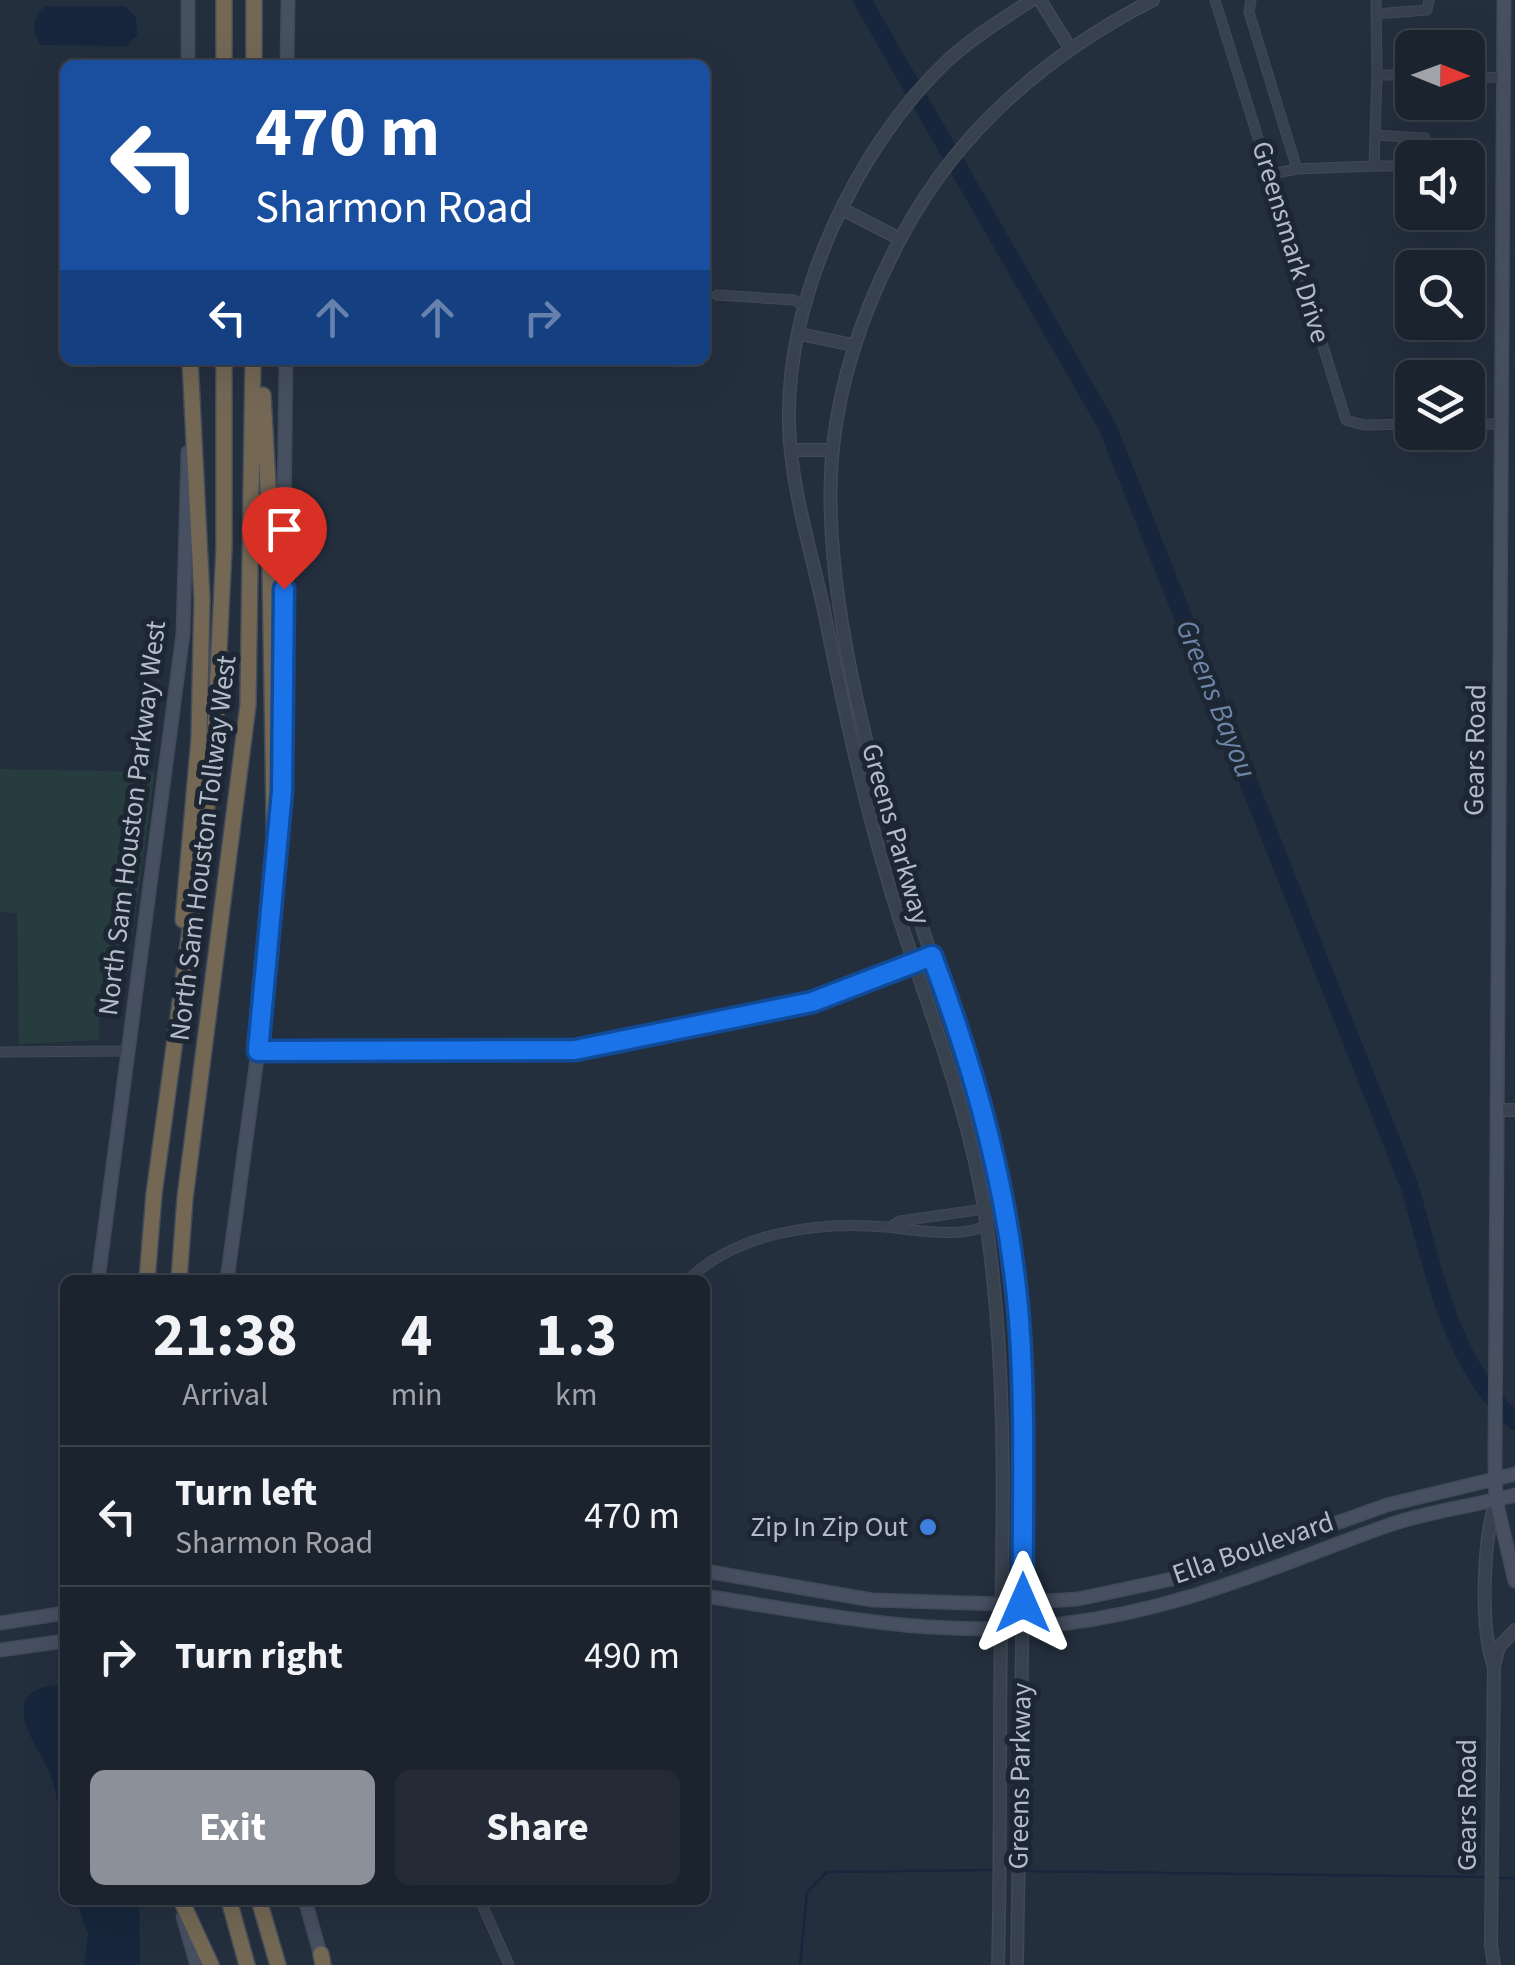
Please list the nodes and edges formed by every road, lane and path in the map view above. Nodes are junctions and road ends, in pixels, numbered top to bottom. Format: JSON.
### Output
{"nodes":[{"id":1,"x":188,"y":0,"type":"edge"},
{"id":2,"x":224,"y":0,"type":"edge"},
{"id":3,"x":254,"y":0,"type":"edge"},
{"id":4,"x":288,"y":0,"type":"edge"},
{"id":5,"x":1032,"y":0,"type":"edge"},
{"id":6,"x":1040,"y":0,"type":"edge"},
{"id":7,"x":1153,"y":0,"type":"edge"},
{"id":8,"x":1214,"y":0,"type":"edge"},
{"id":9,"x":1251,"y":0,"type":"edge"},
{"id":10,"x":1376,"y":0,"type":"edge"},
{"id":11,"x":1428,"y":0,"type":"edge"},
{"id":12,"x":1504,"y":0,"type":"edge"},
{"id":13,"x":1376,"y":14,"type":"junction"},
{"id":14,"x":1070,"y":48,"type":"junction"},
{"id":15,"x":188,"y":60,"type":"edge"},
{"id":16,"x":224,"y":60,"type":"edge"},
{"id":17,"x":254,"y":60,"type":"edge"},
{"id":18,"x":288,"y":60,"type":"edge"},
{"id":19,"x":1376,"y":74,"type":"junction"},
{"id":20,"x":1395,"y":75,"type":"edge"},
{"id":21,"x":1485,"y":77,"type":"edge"},
{"id":22,"x":1503,"y":78,"type":"junction"},
{"id":23,"x":1374,"y":135,"type":"junction"},
{"id":24,"x":1425,"y":140,"type":"edge"},
{"id":25,"x":1374,"y":166,"type":"junction"},
{"id":26,"x":1395,"y":166,"type":"edge"},
{"id":27,"x":1297,"y":169,"type":"junction"},
{"id":28,"x":1271,"y":174,"type":"junction"},
{"id":29,"x":842,"y":209,"type":"junction"},
{"id":30,"x":900,"y":239,"type":"junction"},
{"id":31,"x":717,"y":295,"type":"dead end"},
{"id":32,"x":806,"y":306,"type":"junction"},
{"id":33,"x":800,"y":334,"type":"junction"},
{"id":34,"x":853,"y":345,"type":"junction"},
{"id":35,"x":189,"y":365,"type":"edge"},
{"id":36,"x":189,"y":365,"type":"edge"},
{"id":37,"x":224,"y":365,"type":"edge"},
{"id":38,"x":257,"y":365,"type":"edge"},
{"id":39,"x":257,"y":365,"type":"edge"},
{"id":40,"x":286,"y":365,"type":"edge"},
{"id":41,"x":1395,"y":424,"type":"edge"},
{"id":42,"x":1485,"y":424,"type":"edge"},
{"id":43,"x":1502,"y":424,"type":"junction"},
{"id":44,"x":792,"y":450,"type":"junction"},
{"id":45,"x":833,"y":450,"type":"junction"},
{"id":46,"x":275,"y":871,"type":"junction"},
{"id":47,"x":932,"y":956,"type":"junction"},
{"id":48,"x":914,"y":963,"type":"junction"},
{"id":49,"x":258,"y":1051,"type":"junction"},
{"id":50,"x":0,"y":1052,"type":"edge"},
{"id":51,"x":127,"y":1052,"type":"junction"},
{"id":52,"x":175,"y":1059,"type":"junction"},
{"id":53,"x":979,"y":1092,"type":"junction"},
{"id":54,"x":960,"y":1098,"type":"junction"},
{"id":55,"x":1497,"y":1110,"type":"junction"},
{"id":56,"x":1515,"y":1110,"type":"edge"},
{"id":57,"x":984,"y":1209,"type":"junction"},
{"id":58,"x":1005,"y":1215,"type":"junction"},
{"id":59,"x":890,"y":1228,"type":"junction"},
{"id":60,"x":987,"y":1230,"type":"junction"},
{"id":61,"x":99,"y":1275,"type":"edge"},
{"id":62,"x":148,"y":1275,"type":"edge"},
{"id":63,"x":180,"y":1275,"type":"edge"},
{"id":64,"x":229,"y":1275,"type":"edge"},
{"id":65,"x":695,"y":1275,"type":"edge"},
{"id":66,"x":1515,"y":1474,"type":"edge"},
{"id":67,"x":1004,"y":1476,"type":"junction"},
{"id":68,"x":1022,"y":1476,"type":"junction"},
{"id":69,"x":1496,"y":1479,"type":"junction"},
{"id":70,"x":1515,"y":1495,"type":"edge"},
{"id":71,"x":1496,"y":1500,"type":"junction"},
{"id":72,"x":1386,"y":1505,"type":"junction"},
{"id":73,"x":1393,"y":1524,"type":"junction"},
{"id":74,"x":1268,"y":1549,"type":"junction"},
{"id":75,"x":1276,"y":1571,"type":"junction"},
{"id":76,"x":710,"y":1572,"type":"edge"},
{"id":77,"x":1515,"y":1580,"type":"edge"},
{"id":78,"x":1148,"y":1586,"type":"junction"},
{"id":79,"x":823,"y":1593,"type":"junction"},
{"id":80,"x":710,"y":1597,"type":"edge"},
{"id":81,"x":1023,"y":1603,"type":"junction"},
{"id":82,"x":1002,"y":1604,"type":"junction"},
{"id":83,"x":1152,"y":1608,"type":"junction"},
{"id":84,"x":60,"y":1612,"type":"edge"},
{"id":85,"x":820,"y":1617,"type":"junction"},
{"id":86,"x":0,"y":1622,"type":"edge"},
{"id":87,"x":1022,"y":1627,"type":"junction"},
{"id":88,"x":1001,"y":1628,"type":"junction"},
{"id":89,"x":1515,"y":1630,"type":"edge"},
{"id":90,"x":60,"y":1642,"type":"edge"},
{"id":91,"x":0,"y":1650,"type":"edge"},
{"id":92,"x":1494,"y":1666,"type":"junction"},
{"id":93,"x":1000,"y":1744,"type":"junction"},
{"id":94,"x":1020,"y":1745,"type":"junction"},
{"id":95,"x":181,"y":1905,"type":"edge"},
{"id":96,"x":182,"y":1905,"type":"edge"},
{"id":97,"x":230,"y":1905,"type":"edge"},
{"id":98,"x":260,"y":1905,"type":"edge"},
{"id":99,"x":307,"y":1905,"type":"edge"},
{"id":100,"x":482,"y":1905,"type":"edge"},
{"id":101,"x":1491,"y":1945,"type":"junction"},
{"id":102,"x":322,"y":1961,"type":"edge"},
{"id":103,"x":196,"y":1965,"type":"edge"},
{"id":104,"x":211,"y":1965,"type":"edge"},
{"id":105,"x":246,"y":1965,"type":"edge"},
{"id":106,"x":278,"y":1965,"type":"edge"},
{"id":107,"x":510,"y":1965,"type":"edge"},
{"id":108,"x":998,"y":1965,"type":"edge"},
{"id":109,"x":1017,"y":1965,"type":"edge"},
{"id":110,"x":1486,"y":1965,"type":"edge"},
{"id":111,"x":1494,"y":1965,"type":"edge"}],
"edges":[{"from":1,"to":15,"type":"main road"},
{"from":2,"to":16,"type":"highway"},
{"from":3,"to":17,"type":"highway"},
{"from":4,"to":18,"type":"main road"},
{"from":5,"to":29,"type":"street","name":"Greens Parkway"},
{"from":6,"to":14,"type":"street"},
{"from":7,"to":14,"type":"street","name":"Greens Parkway"},
{"from":8,"to":28,"type":"street","name":"Greensmark Drive"},
{"from":9,"to":27,"type":"street"},
{"from":10,"to":13,"type":"street"},
{"from":11,"to":13,"type":"street"},
{"from":12,"to":22,"type":"main road","name":"Gears Road"},
{"from":13,"to":19,"type":"street"},
{"from":14,"to":30,"type":"street","name":"Greens Parkway"},
{"from":19,"to":20,"type":"street"},
{"from":19,"to":23,"type":"street"},
{"from":21,"to":22,"type":"street"},
{"from":22,"to":43,"type":"main road","name":"Gears Road"},
{"from":23,"to":24,"type":"street"},
{"from":23,"to":25,"type":"street"},
{"from":25,"to":26,"type":"street"},
{"from":25,"to":27,"type":"street"},
{"from":27,"to":28,"type":"street"},
{"from":28,"to":41,"type":"street","name":"Greensmark Drive"},
{"from":29,"to":30,"type":"street"},
{"from":29,"to":32,"type":"street","name":"Greens Parkway"},
{"from":30,"to":34,"type":"street","name":"Greens Parkway"},
{"from":31,"to":32,"type":"street"},
{"from":32,"to":33,"type":"street","name":"Greens Parkway"},
{"from":33,"to":34,"type":"street"},
{"from":33,"to":44,"type":"street","name":"Greens Parkway"},
{"from":34,"to":45,"type":"street","name":"Greens Parkway"},
{"from":35,"to":51,"type":"main road","name":"North Sam Houston Parkway West"},
{"from":36,"to":52,"type":"highway"},
{"from":37,"to":52,"type":"highway","name":"North Sam Houston Tollway West"},
{"from":38,"to":46,"type":"highway"},
{"from":39,"to":63,"type":"highway","name":"North Sam Houston Tollway West"},
{"from":40,"to":46,"type":"main road"},
{"from":42,"to":43,"type":"street"},
{"from":43,"to":55,"type":"main road","name":"Gears Road"},
{"from":44,"to":45,"type":"street"},
{"from":44,"to":48,"type":"street","name":"Greens Parkway"},
{"from":45,"to":47,"type":"street","name":"Greens Parkway"},
{"from":46,"to":49,"type":"main road"},
{"from":47,"to":48,"type":"street"},
{"from":47,"to":53,"type":"street","name":"Greens Parkway"},
{"from":48,"to":49,"type":"street"},
{"from":48,"to":54,"type":"street","name":"Greens Parkway"},
{"from":49,"to":64,"type":"main road"},
{"from":50,"to":51,"type":"street"},
{"from":51,"to":61,"type":"main road","name":"North Sam Houston Parkway West"},
{"from":52,"to":62,"type":"highway"},
{"from":53,"to":54,"type":"street"},
{"from":53,"to":58,"type":"street","name":"Greens Parkway"},
{"from":54,"to":57,"type":"street","name":"Greens Parkway"},
{"from":55,"to":56,"type":"street"},
{"from":55,"to":69,"type":"main road","name":"Gears Road"},
{"from":57,"to":58,"type":"street"},
{"from":57,"to":59,"type":"street"},
{"from":57,"to":60,"type":"street","name":"Greens Parkway"},
{"from":58,"to":60,"type":"street"},
{"from":58,"to":68,"type":"street","name":"Greens Parkway"},
{"from":59,"to":60,"type":"street"},
{"from":59,"to":65,"type":"street"},
{"from":60,"to":67,"type":"street","name":"Greens Parkway"},
{"from":66,"to":69,"type":"main road","name":"Ella Boulevard"},
{"from":67,"to":68,"type":"street"},
{"from":67,"to":82,"type":"street","name":"Greens Parkway"},
{"from":68,"to":81,"type":"street","name":"Greens Parkway"},
{"from":69,"to":71,"type":"main road","name":"Gears Road"},
{"from":69,"to":72,"type":"main road","name":"Ella Boulevard"},
{"from":70,"to":71,"type":"main road","name":"Ella Boulevard"},
{"from":71,"to":73,"type":"main road","name":"Ella Boulevard"},
{"from":71,"to":77,"type":"main road","name":"Gears Road"},
{"from":71,"to":92,"type":"street","name":"Gears Road"},
{"from":72,"to":73,"type":"main road"},
{"from":72,"to":74,"type":"main road","name":"Ella Boulevard"},
{"from":73,"to":75,"type":"main road","name":"Ella Boulevard"},
{"from":74,"to":75,"type":"main road"},
{"from":74,"to":78,"type":"main road","name":"Ella Boulevard"},
{"from":75,"to":83,"type":"main road","name":"Ella Boulevard"},
{"from":76,"to":79,"type":"main road","name":"Ella Boulevard"},
{"from":78,"to":81,"type":"main road","name":"Ella Boulevard"},
{"from":78,"to":83,"type":"main road"},
{"from":79,"to":82,"type":"main road","name":"Ella Boulevard"},
{"from":79,"to":85,"type":"main road"},
{"from":80,"to":85,"type":"main road","name":"Ella Boulevard"},
{"from":81,"to":82,"type":"main road","name":"Ella Boulevard"},
{"from":81,"to":87,"type":"street","name":"Greens Parkway"},
{"from":82,"to":88,"type":"street","name":"Greens Parkway"},
{"from":83,"to":87,"type":"main road","name":"Ella Boulevard"},
{"from":84,"to":86,"type":"main road"},
{"from":85,"to":88,"type":"main road","name":"Ella Boulevard"},
{"from":87,"to":88,"type":"main road","name":"Ella Boulevard"},
{"from":87,"to":94,"type":"street","name":"Greens Parkway"},
{"from":88,"to":93,"type":"street","name":"Greens Parkway"},
{"from":89,"to":92,"type":"street","name":"Gears Road"},
{"from":90,"to":91,"type":"main road"},
{"from":92,"to":101,"type":"street","name":"Gears Road"},
{"from":93,"to":94,"type":"street"},
{"from":93,"to":108,"type":"street","name":"Greens Parkway"},
{"from":94,"to":109,"type":"street","name":"Greens Parkway"},
{"from":95,"to":103,"type":"main road"},
{"from":96,"to":104,"type":"highway"},
{"from":97,"to":105,"type":"highway"},
{"from":98,"to":106,"type":"highway"},
{"from":99,"to":102,"type":"main road"},
{"from":100,"to":107,"type":"street"},
{"from":101,"to":110,"type":"street","name":"Gears Road"},
{"from":101,"to":111,"type":"street","name":"Gears Road"}]}
